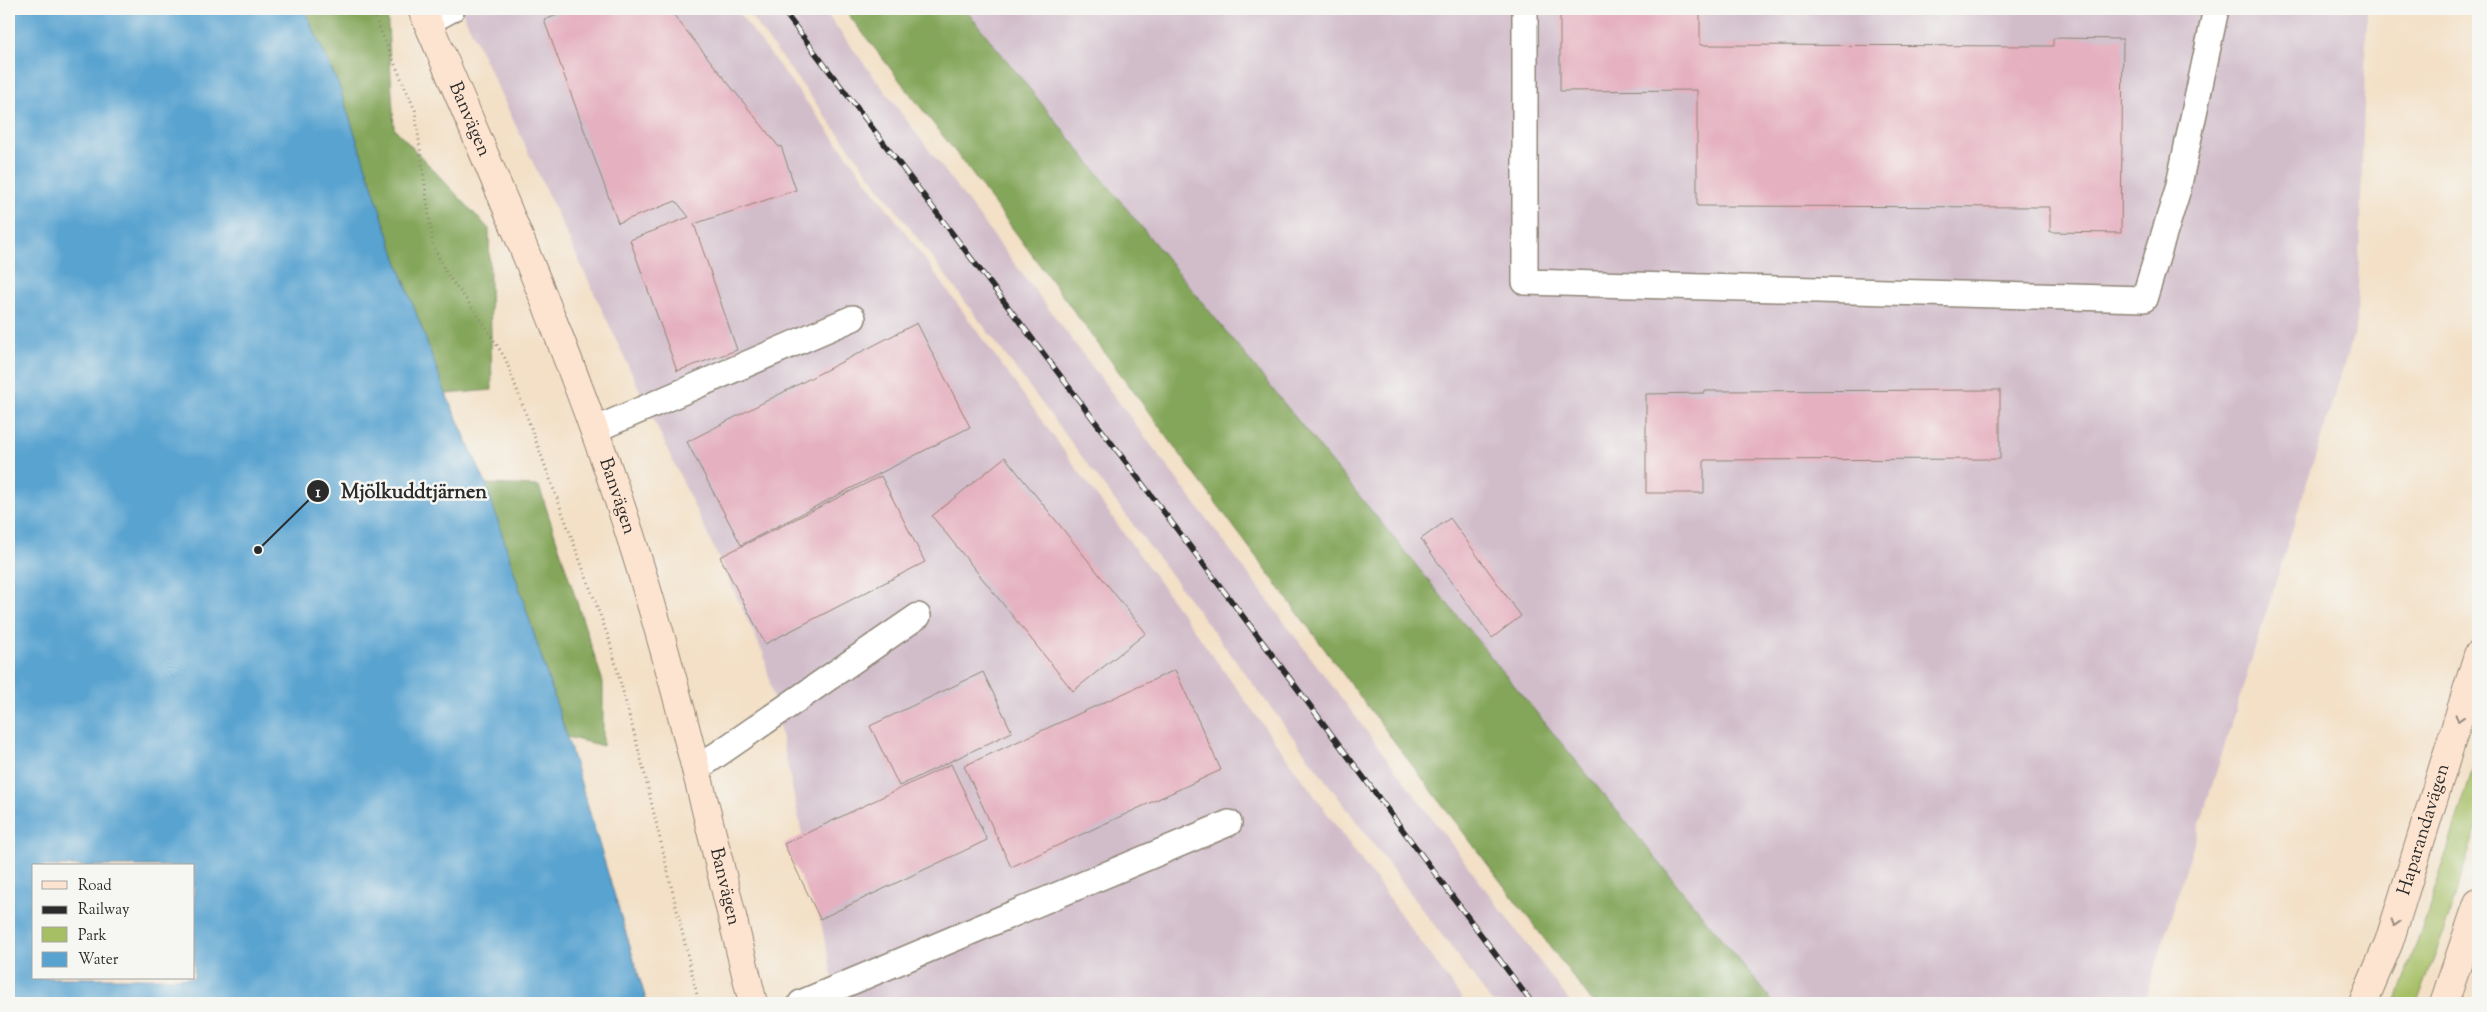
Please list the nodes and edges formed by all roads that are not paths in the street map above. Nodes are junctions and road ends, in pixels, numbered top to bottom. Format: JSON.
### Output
{"nodes":[{"id":1,"x":452,"y":9,"type":"edge"},
{"id":2,"x":1525,"y":9,"type":"edge"},
{"id":3,"x":2216,"y":9,"type":"edge"},
{"id":4,"x":425,"y":16,"type":"edge"},
{"id":5,"x":853,"y":318,"type":"dead end"},
{"id":6,"x":594,"y":430,"type":"junction"},
{"id":7,"x":918,"y":616,"type":"dead end"},
{"id":8,"x":2478,"y":655,"type":"edge"},
{"id":9,"x":695,"y":770,"type":"junction"},
{"id":10,"x":1229,"y":823,"type":"dead end"},
{"id":11,"x":2478,"y":904,"type":"edge"},
{"id":12,"x":753,"y":1003,"type":"edge"},
{"id":13,"x":801,"y":1003,"type":"edge"},
{"id":14,"x":2364,"y":1003,"type":"edge"},
{"id":15,"x":2444,"y":1003,"type":"edge"}],
"edges":[{"from":1,"to":4,"type":"lane"},
{"from":2,"to":3,"type":"lane"},
{"from":4,"to":6,"type":"street","name":"Banvägen"},
{"from":5,"to":6,"type":"lane"},
{"from":6,"to":9,"type":"street","name":"Banvägen"},
{"from":7,"to":9,"type":"lane"},
{"from":8,"to":14,"type":"street","name":"Haparandavägen","one_way":true},
{"from":9,"to":12,"type":"street","name":"Banvägen"},
{"from":10,"to":13,"type":"lane"},
{"from":11,"to":15,"type":"street"}]}
